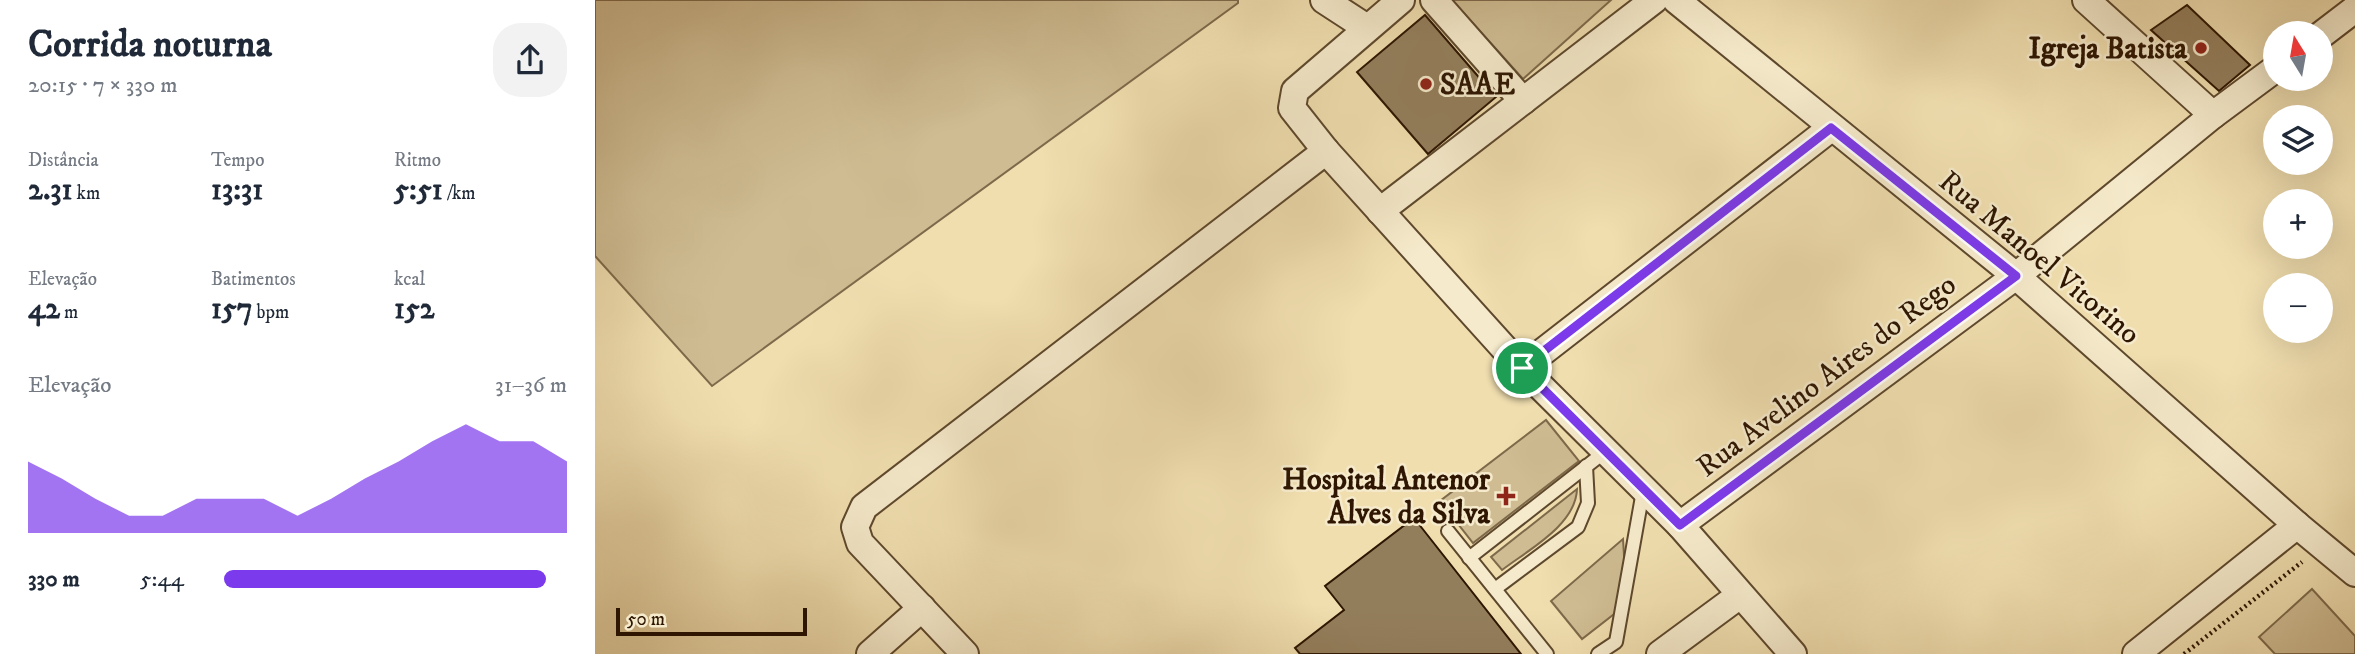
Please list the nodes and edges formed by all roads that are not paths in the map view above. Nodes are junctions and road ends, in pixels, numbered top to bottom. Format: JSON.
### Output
{"nodes":[{"id":1,"x":1324,"y":0,"type":"edge"},
{"id":2,"x":1401,"y":0,"type":"edge"},
{"id":3,"x":1434,"y":0,"type":"edge"},
{"id":4,"x":1654,"y":0,"type":"edge"},
{"id":5,"x":1676,"y":0,"type":"edge"},
{"id":6,"x":2086,"y":0,"type":"edge"},
{"id":7,"x":2355,"y":9,"type":"edge"},
{"id":8,"x":2333,"y":26,"type":"edge"},
{"id":9,"x":1367,"y":28,"type":"junction"},
{"id":10,"x":2263,"y":78,"type":"edge"},
{"id":11,"x":1524,"y":101,"type":"junction"},
{"id":12,"x":2213,"y":115,"type":"junction"},
{"id":13,"x":1831,"y":128,"type":"junction"},
{"id":14,"x":1326,"y":151,"type":"junction"},
{"id":15,"x":1380,"y":211,"type":"junction"},
{"id":16,"x":2016,"y":276,"type":"junction"},
{"id":17,"x":1522,"y":368,"type":"junction"},
{"id":18,"x":1596,"y":459,"type":"junction"},
{"id":19,"x":1643,"y":489,"type":"junction"},
{"id":20,"x":1680,"y":525,"type":"junction"},
{"id":21,"x":2297,"y":525,"type":"junction"},
{"id":22,"x":1448,"y":531,"type":"dead end"},
{"id":23,"x":1469,"y":558,"type":"junction"},
{"id":24,"x":2355,"y":573,"type":"edge"},
{"id":25,"x":1495,"y":589,"type":"junction"},
{"id":26,"x":1740,"y":596,"type":"junction"},
{"id":27,"x":922,"y":608,"type":"junction"},
{"id":28,"x":870,"y":654,"type":"edge"},
{"id":29,"x":965,"y":654,"type":"edge"},
{"id":30,"x":1547,"y":654,"type":"edge"},
{"id":31,"x":1598,"y":654,"type":"edge"},
{"id":32,"x":1660,"y":654,"type":"edge"},
{"id":33,"x":1793,"y":654,"type":"edge"},
{"id":34,"x":2136,"y":654,"type":"edge"}],
"edges":[{"from":1,"to":9,"type":"street"},
{"from":2,"to":9,"type":"street"},
{"from":3,"to":11,"type":"street"},
{"from":4,"to":11,"type":"street"},
{"from":5,"to":13,"type":"street","name":"Rua Manoel Vitorino"},
{"from":6,"to":12,"type":"street"},
{"from":7,"to":8,"type":"street"},
{"from":9,"to":14,"type":"street"},
{"from":10,"to":12,"type":"street","name":"Rua Avelino Aires do Rego"},
{"from":11,"to":15,"type":"street"},
{"from":12,"to":16,"type":"street","name":"Rua Avelino Aires do Rego"},
{"from":13,"to":16,"type":"street","name":"Rua Manoel Vitorino"},
{"from":13,"to":17,"type":"street"},
{"from":14,"to":15,"type":"street"},
{"from":14,"to":27,"type":"street"},
{"from":15,"to":17,"type":"street"},
{"from":16,"to":20,"type":"street","name":"Rua Avelino Aires do Rego"},
{"from":16,"to":21,"type":"street","name":"Rua Manoel Vitorino"},
{"from":17,"to":18,"type":"street"},
{"from":18,"to":19,"type":"street"},
{"from":18,"to":23,"type":"lane"},
{"from":18,"to":25,"type":"lane"},
{"from":19,"to":20,"type":"street"},
{"from":19,"to":31,"type":"lane"},
{"from":20,"to":26,"type":"street"},
{"from":21,"to":24,"type":"street","name":"Rua Manoel Vitorino"},
{"from":21,"to":34,"type":"street"},
{"from":22,"to":23,"type":"lane"},
{"from":23,"to":25,"type":"lane"},
{"from":25,"to":30,"type":"lane"},
{"from":26,"to":32,"type":"street"},
{"from":26,"to":33,"type":"street"},
{"from":27,"to":28,"type":"street"},
{"from":27,"to":29,"type":"street"}]}
